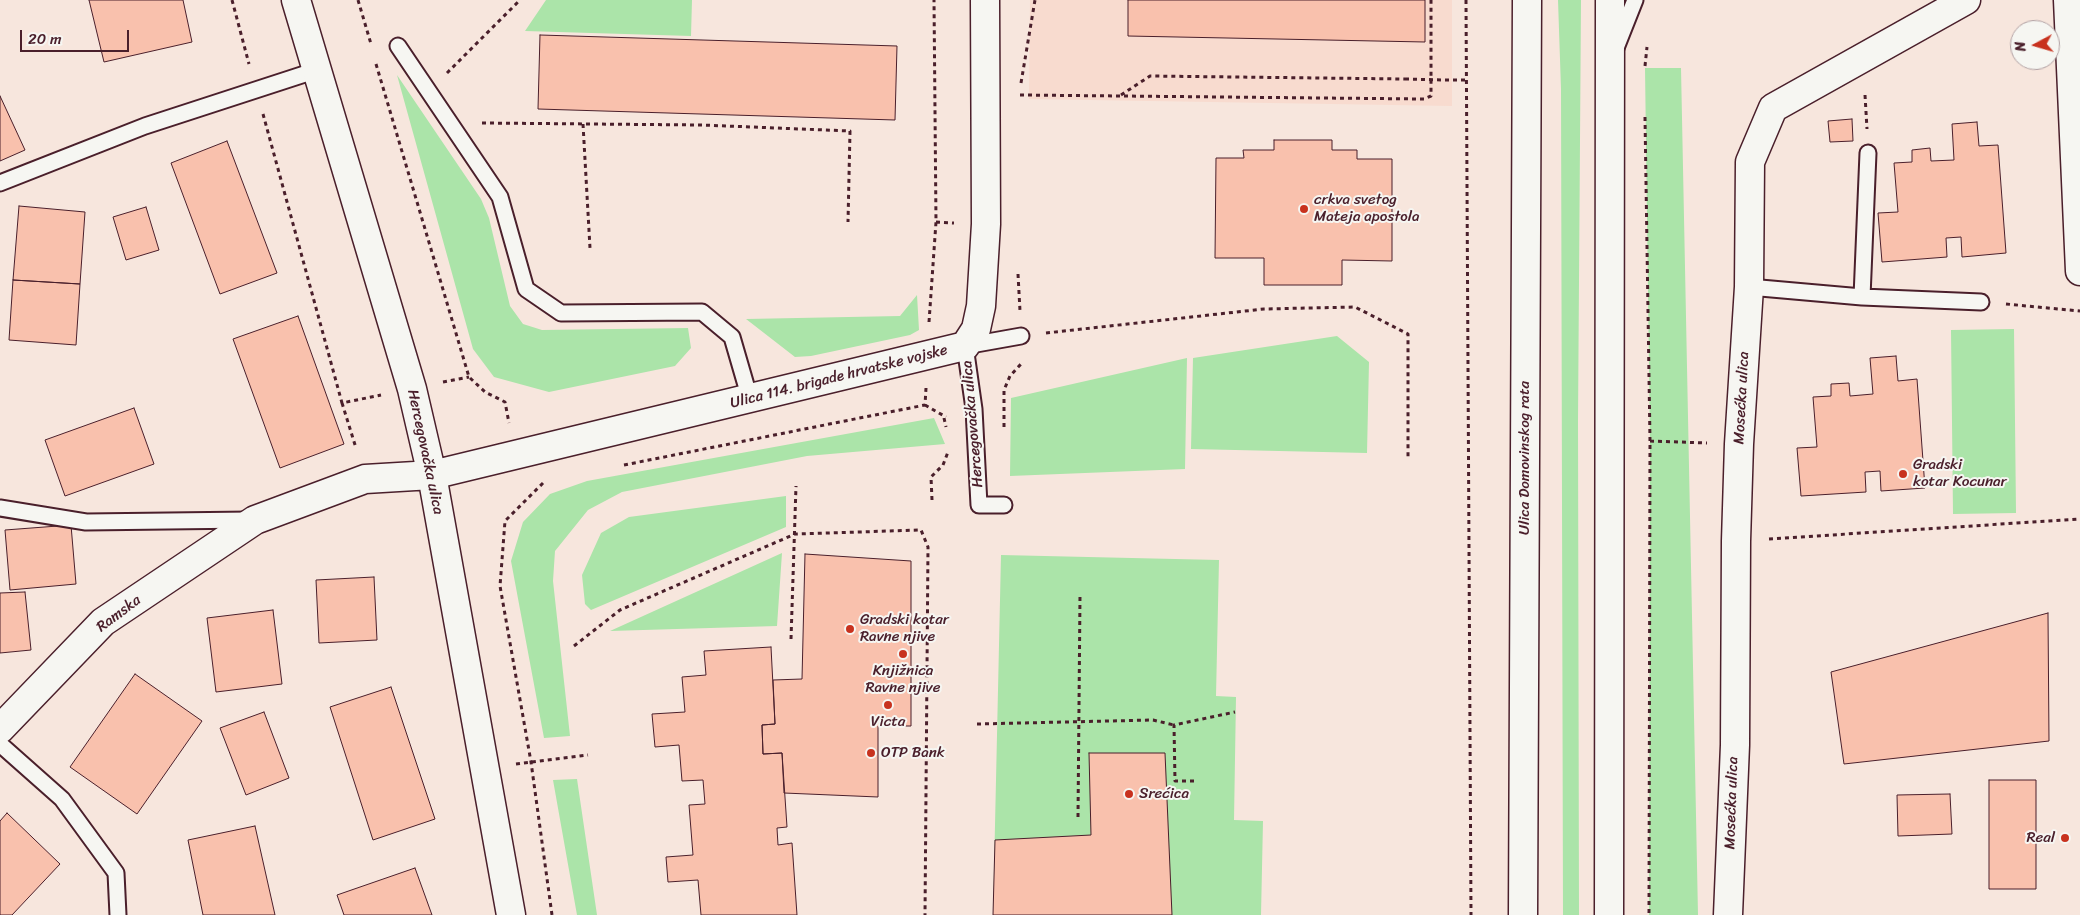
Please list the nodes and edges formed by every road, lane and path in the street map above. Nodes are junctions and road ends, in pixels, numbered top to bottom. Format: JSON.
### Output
{"nodes":[{"id":1,"x":232,"y":0,"type":"edge"},
{"id":2,"x":296,"y":0,"type":"edge"},
{"id":3,"x":358,"y":0,"type":"edge"},
{"id":4,"x":520,"y":0,"type":"edge"},
{"id":5,"x":934,"y":0,"type":"edge"},
{"id":6,"x":986,"y":0,"type":"edge"},
{"id":7,"x":1431,"y":0,"type":"edge"},
{"id":8,"x":1466,"y":0,"type":"edge"},
{"id":9,"x":1527,"y":0,"type":"edge"},
{"id":10,"x":1610,"y":0,"type":"edge"},
{"id":11,"x":1635,"y":0,"type":"edge"},
{"id":12,"x":1966,"y":0,"type":"edge"},
{"id":13,"x":2068,"y":0,"type":"edge"},
{"id":14,"x":1648,"y":43,"type":"dead end"},
{"id":15,"x":398,"y":46,"type":"dead end"},
{"id":16,"x":372,"y":51,"type":"dead end"},
{"id":17,"x":1862,"y":57,"type":"junction"},
{"id":18,"x":375,"y":60,"type":"dead end"},
{"id":19,"x":1610,"y":64,"type":"junction"},
{"id":20,"x":1644,"y":68,"type":"dead end"},
{"id":21,"x":317,"y":70,"type":"junction"},
{"id":22,"x":1465,"y":80,"type":"junction"},
{"id":23,"x":256,"y":90,"type":"junction"},
{"id":24,"x":428,"y":91,"type":"junction"},
{"id":25,"x":1020,"y":95,"type":"dead end"},
{"id":26,"x":1120,"y":95,"type":"junction"},
{"id":27,"x":1645,"y":108,"type":"dead end"},
{"id":28,"x":450,"y":123,"type":"junction"},
{"id":29,"x":583,"y":124,"type":"junction"},
{"id":30,"x":1868,"y":154,"type":"joint"},
{"id":31,"x":0,"y":183,"type":"edge"},
{"id":32,"x":848,"y":222,"type":"dead end"},
{"id":33,"x":590,"y":248,"type":"dead end"},
{"id":34,"x":2080,"y":271,"type":"edge"},
{"id":35,"x":1749,"y":287,"type":"junction"},
{"id":36,"x":1862,"y":297,"type":"junction"},
{"id":37,"x":1981,"y":302,"type":"joint"},
{"id":38,"x":2080,"y":311,"type":"edge"},
{"id":39,"x":1044,"y":333,"type":"dead end"},
{"id":40,"x":1021,"y":336,"type":"dead end"},
{"id":41,"x":965,"y":346,"type":"junction"},
{"id":42,"x":926,"y":356,"type":"junction"},
{"id":43,"x":412,"y":389,"type":"junction"},
{"id":44,"x":750,"y":399,"type":"junction"},
{"id":45,"x":342,"y":403,"type":"junction"},
{"id":46,"x":944,"y":418,"type":"dead end"},
{"id":47,"x":948,"y":435,"type":"dead end"},
{"id":48,"x":1650,"y":441,"type":"junction"},
{"id":49,"x":951,"y":444,"type":"dead end"},
{"id":50,"x":1739,"y":444,"type":"junction"},
{"id":51,"x":515,"y":455,"type":"junction"},
{"id":52,"x":1408,"y":458,"type":"dead end"},
{"id":53,"x":614,"y":467,"type":"dead end"},
{"id":54,"x":432,"y":476,"type":"junction"},
{"id":55,"x":365,"y":479,"type":"junction"},
{"id":56,"x":546,"y":480,"type":"dead end"},
{"id":57,"x":796,"y":486,"type":"dead end"},
{"id":58,"x":932,"y":500,"type":"dead end"},
{"id":59,"x":1004,"y":506,"type":"dead end"},
{"id":60,"x":0,"y":508,"type":"edge"},
{"id":61,"x":2080,"y":519,"type":"edge"},
{"id":62,"x":255,"y":520,"type":"junction"},
{"id":63,"x":795,"y":534,"type":"junction"},
{"id":64,"x":1736,"y":541,"type":"junction"},
{"id":65,"x":1080,"y":596,"type":"dead end"},
{"id":66,"x":791,"y":639,"type":"dead end"},
{"id":67,"x":574,"y":646,"type":"dead end"},
{"id":68,"x":1235,"y":712,"type":"dead end"},
{"id":69,"x":1079,"y":722,"type":"junction"},
{"id":70,"x":977,"y":724,"type":"dead end"},
{"id":71,"x":1174,"y":725,"type":"junction"},
{"id":72,"x":0,"y":729,"type":"edge"},
{"id":73,"x":0,"y":744,"type":"edge"},
{"id":74,"x":588,"y":755,"type":"dead end"},
{"id":75,"x":531,"y":762,"type":"junction"},
{"id":76,"x":486,"y":768,"type":"junction"},
{"id":77,"x":1194,"y":781,"type":"dead end"},
{"id":78,"x":1078,"y":817,"type":"dead end"},
{"id":79,"x":118,"y":915,"type":"edge"},
{"id":80,"x":511,"y":915,"type":"edge"},
{"id":81,"x":552,"y":915,"type":"edge"},
{"id":82,"x":925,"y":915,"type":"edge"},
{"id":83,"x":1471,"y":915,"type":"edge"},
{"id":84,"x":1523,"y":915,"type":"edge"},
{"id":85,"x":1609,"y":915,"type":"edge"},
{"id":86,"x":1649,"y":915,"type":"edge"},
{"id":87,"x":1728,"y":915,"type":"edge"}],
"edges":[{"from":1,"to":23,"type":"path"},
{"from":2,"to":21,"type":"street","name":"Hercegovačka ulica"},
{"from":3,"to":16,"type":"path"},
{"from":4,"to":24,"type":"path"},
{"from":5,"to":42,"type":"path"},
{"from":6,"to":41,"type":"street","name":"Ulica 114. brigade hrvatske vojske"},
{"from":7,"to":26,"type":"path"},
{"from":8,"to":22,"type":"path"},
{"from":9,"to":84,"type":"street","name":"Ulica Domovinskog rata"},
{"from":10,"to":19,"type":"street"},
{"from":11,"to":19,"type":"lane"},
{"from":12,"to":17,"type":"street","name":"Mosećka ulica"},
{"from":13,"to":34,"type":"street"},
{"from":14,"to":20,"type":"path"},
{"from":15,"to":24,"type":"lane"},
{"from":17,"to":30,"type":"path"},
{"from":17,"to":35,"type":"street","name":"Mosećka ulica"},
{"from":18,"to":51,"type":"path"},
{"from":19,"to":85,"type":"street"},
{"from":21,"to":23,"type":"lane"},
{"from":21,"to":43,"type":"street","name":"Hercegovačka ulica"},
{"from":22,"to":26,"type":"path","bridge":true},
{"from":22,"to":83,"type":"path"},
{"from":23,"to":31,"type":"lane"},
{"from":23,"to":45,"type":"path"},
{"from":24,"to":28,"type":"lane"},
{"from":25,"to":26,"type":"path"},
{"from":27,"to":48,"type":"path"},
{"from":28,"to":29,"type":"path"},
{"from":28,"to":44,"type":"lane"},
{"from":29,"to":32,"type":"path"},
{"from":29,"to":33,"type":"path"},
{"from":30,"to":36,"type":"lane"},
{"from":35,"to":36,"type":"lane"},
{"from":35,"to":50,"type":"street","name":"Mosećka ulica"},
{"from":36,"to":37,"type":"lane"},
{"from":37,"to":38,"type":"path"},
{"from":39,"to":52,"type":"path"},
{"from":40,"to":41,"type":"lane","name":"Hercegovačka ulica"},
{"from":41,"to":42,"type":"street","name":"Ulica 114. brigade hrvatske vojske"},
{"from":41,"to":59,"type":"lane","name":"Hercegovačka ulica"},
{"from":42,"to":44,"type":"street","name":"Ulica 114. brigade hrvatske vojske"},
{"from":42,"to":53,"type":"path"},
{"from":43,"to":45,"type":"path"},
{"from":43,"to":54,"type":"street","name":"Hercegovačka ulica"},
{"from":44,"to":51,"type":"street","name":"Ulica 114. brigade hrvatske vojske"},
{"from":45,"to":55,"type":"path"},
{"from":46,"to":47,"type":"path"},
{"from":48,"to":50,"type":"path"},
{"from":48,"to":86,"type":"path"},
{"from":49,"to":58,"type":"path"},
{"from":50,"to":64,"type":"street","name":"Mosećka ulica"},
{"from":51,"to":54,"type":"street","name":"Ulica 114. brigade hrvatske vojske"},
{"from":54,"to":55,"type":"street","name":"Ramska"},
{"from":54,"to":76,"type":"street","name":"Hercegovačka ulica"},
{"from":55,"to":62,"type":"street","name":"Ramska"},
{"from":56,"to":75,"type":"path"},
{"from":57,"to":63,"type":"path"},
{"from":60,"to":62,"type":"lane","name":"Ramska"},
{"from":61,"to":64,"type":"path"},
{"from":62,"to":72,"type":"street","name":"Ramska"},
{"from":63,"to":66,"type":"path"},
{"from":63,"to":67,"type":"path"},
{"from":63,"to":82,"type":"path"},
{"from":64,"to":87,"type":"street","name":"Mosećka ulica"},
{"from":65,"to":69,"type":"path"},
{"from":68,"to":71,"type":"path"},
{"from":69,"to":70,"type":"path"},
{"from":69,"to":71,"type":"path"},
{"from":69,"to":78,"type":"path"},
{"from":71,"to":77,"type":"path"},
{"from":73,"to":79,"type":"lane"},
{"from":74,"to":75,"type":"path"},
{"from":75,"to":76,"type":"path"},
{"from":75,"to":81,"type":"path"},
{"from":76,"to":80,"type":"street","name":"Hercegovačka ulica"}]}
